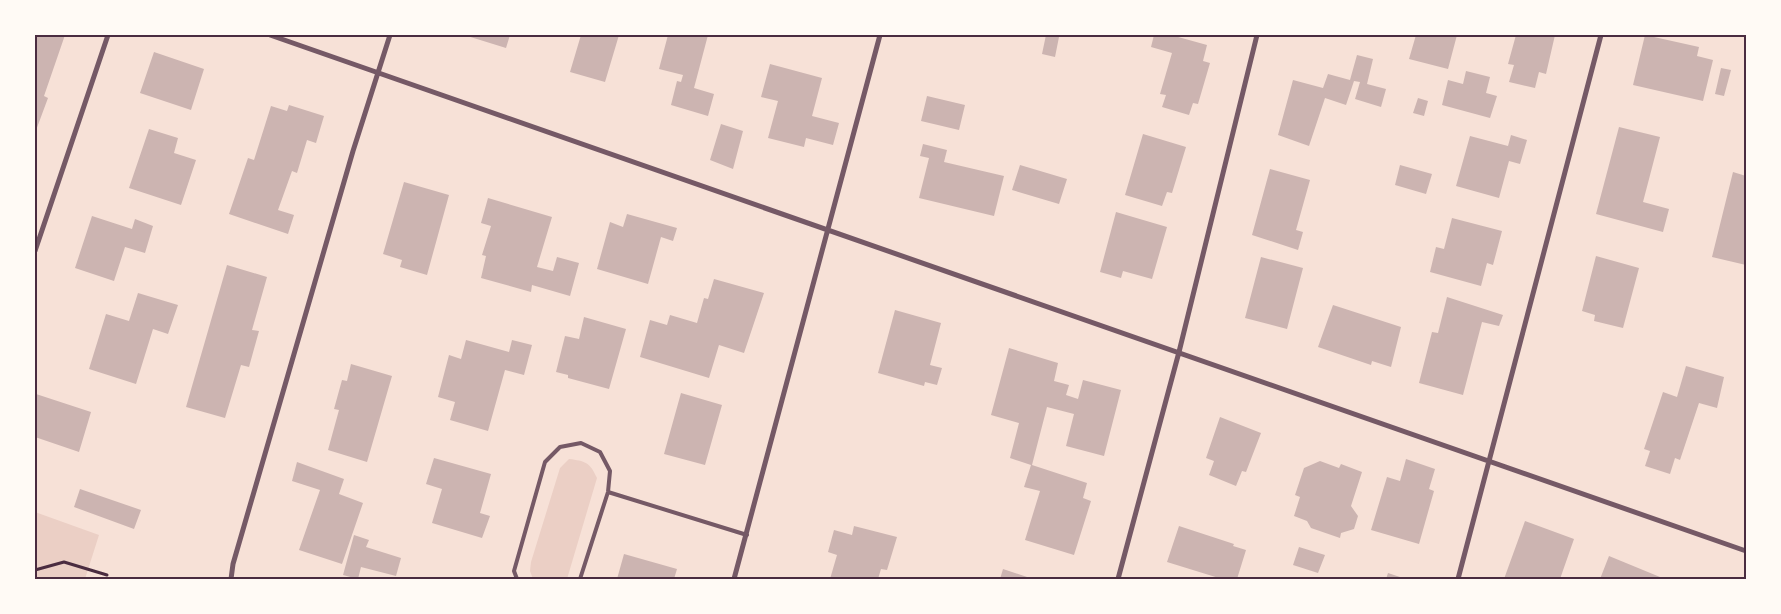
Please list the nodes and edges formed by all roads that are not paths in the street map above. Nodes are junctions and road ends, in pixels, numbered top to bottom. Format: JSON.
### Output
{"nodes":[{"id":1,"x":108,"y":35,"type":"edge"},
{"id":2,"x":270,"y":35,"type":"edge"},
{"id":3,"x":390,"y":35,"type":"edge"},
{"id":4,"x":880,"y":35,"type":"edge"},
{"id":5,"x":1257,"y":35,"type":"edge"},
{"id":6,"x":1601,"y":35,"type":"edge"},
{"id":7,"x":379,"y":72,"type":"junction"},
{"id":8,"x":828,"y":229,"type":"junction"},
{"id":9,"x":36,"y":243,"type":"edge"},
{"id":10,"x":35,"y":251,"type":"edge"},
{"id":11,"x":1179,"y":352,"type":"junction"},
{"id":12,"x":1489,"y":462,"type":"junction"},
{"id":13,"x":608,"y":492,"type":"junction"},
{"id":14,"x":746,"y":535,"type":"junction"},
{"id":15,"x":1746,"y":551,"type":"edge"},
{"id":16,"x":231,"y":579,"type":"edge"},
{"id":17,"x":517,"y":579,"type":"edge"},
{"id":18,"x":580,"y":579,"type":"edge"},
{"id":19,"x":734,"y":579,"type":"edge"},
{"id":20,"x":1118,"y":579,"type":"edge"},
{"id":21,"x":1458,"y":579,"type":"edge"}],
"edges":[{"from":1,"to":9,"type":"street"},
{"from":2,"to":7,"type":"street"},
{"from":3,"to":7,"type":"street"},
{"from":4,"to":8,"type":"street"},
{"from":5,"to":11,"type":"street"},
{"from":6,"to":12,"type":"street"},
{"from":7,"to":8,"type":"street"},
{"from":7,"to":16,"type":"street"},
{"from":8,"to":11,"type":"street"},
{"from":8,"to":14,"type":"street"},
{"from":9,"to":10,"type":"street"},
{"from":11,"to":12,"type":"street"},
{"from":11,"to":20,"type":"street"},
{"from":12,"to":15,"type":"street"},
{"from":12,"to":21,"type":"street"},
{"from":13,"to":14,"type":"lane"},
{"from":13,"to":17,"type":"lane"},
{"from":13,"to":18,"type":"lane"},
{"from":14,"to":19,"type":"street"}]}
